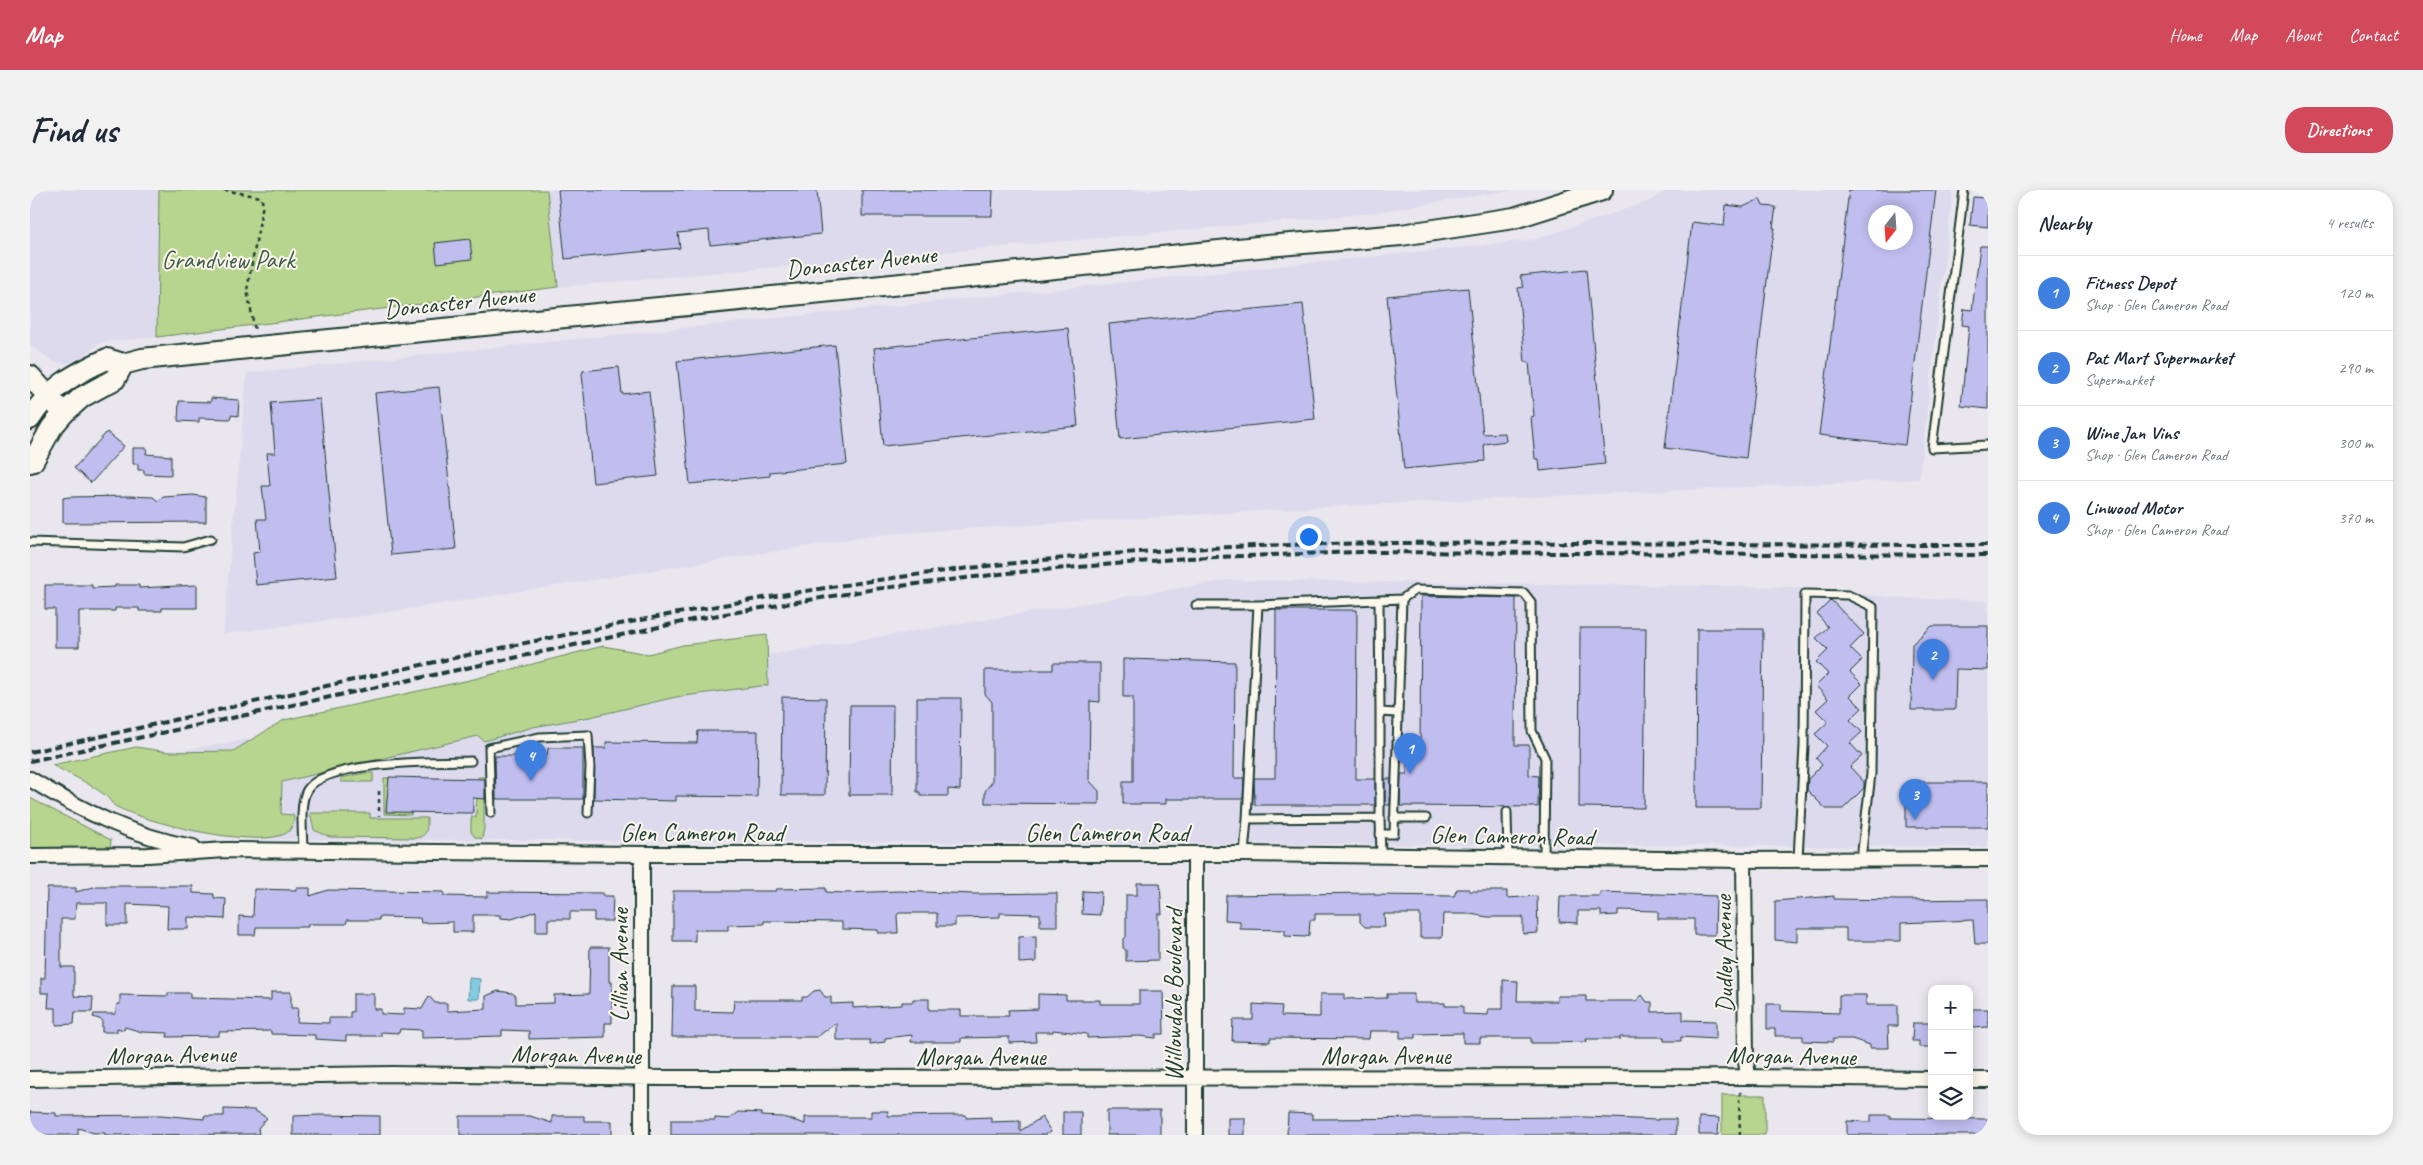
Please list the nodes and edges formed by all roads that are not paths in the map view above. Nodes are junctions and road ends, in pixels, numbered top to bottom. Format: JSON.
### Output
{"nodes":[{"id":1,"x":1602,"y":190,"type":"edge"},
{"id":2,"x":1964,"y":190,"type":"edge"},
{"id":3,"x":122,"y":364,"type":"junction"},
{"id":4,"x":30,"y":376,"type":"edge"},
{"id":5,"x":47,"y":398,"type":"junction"},
{"id":6,"x":64,"y":413,"type":"junction"},
{"id":7,"x":30,"y":419,"type":"edge"},
{"id":8,"x":1988,"y":446,"type":"edge"},
{"id":9,"x":30,"y":462,"type":"edge"},
{"id":10,"x":211,"y":539,"type":"dead end"},
{"id":11,"x":30,"y":542,"type":"edge"},
{"id":12,"x":1402,"y":599,"type":"junction"},
{"id":13,"x":1379,"y":600,"type":"junction"},
{"id":14,"x":1258,"y":605,"type":"junction"},
{"id":15,"x":1196,"y":606,"type":"dead end"},
{"id":16,"x":1380,"y":712,"type":"junction"},
{"id":17,"x":1396,"y":713,"type":"junction"},
{"id":18,"x":471,"y":761,"type":"dead end"},
{"id":19,"x":30,"y":779,"type":"edge"},
{"id":20,"x":1507,"y":812,"type":"dead end"},
{"id":21,"x":491,"y":813,"type":"dead end"},
{"id":22,"x":588,"y":813,"type":"dead end"},
{"id":23,"x":1380,"y":818,"type":"junction"},
{"id":24,"x":1394,"y":818,"type":"junction"},
{"id":25,"x":1426,"y":818,"type":"dead end"},
{"id":26,"x":1247,"y":819,"type":"junction"},
{"id":27,"x":1380,"y":834,"type":"junction"},
{"id":28,"x":226,"y":850,"type":"junction"},
{"id":29,"x":303,"y":851,"type":"junction"},
{"id":30,"x":642,"y":854,"type":"junction"},
{"id":31,"x":1244,"y":854,"type":"junction"},
{"id":32,"x":1195,"y":855,"type":"junction"},
{"id":33,"x":30,"y":856,"type":"edge"},
{"id":34,"x":1381,"y":856,"type":"junction"},
{"id":35,"x":1508,"y":857,"type":"junction"},
{"id":36,"x":1544,"y":857,"type":"junction"},
{"id":37,"x":1861,"y":859,"type":"junction"},
{"id":38,"x":1988,"y":859,"type":"edge"},
{"id":39,"x":1744,"y":860,"type":"junction"},
{"id":40,"x":1798,"y":860,"type":"junction"},
{"id":41,"x":1748,"y":1077,"type":"junction"},
{"id":42,"x":30,"y":1078,"type":"edge"},
{"id":43,"x":641,"y":1078,"type":"junction"},
{"id":44,"x":1197,"y":1078,"type":"junction"},
{"id":45,"x":1928,"y":1079,"type":"edge"},
{"id":46,"x":1973,"y":1080,"type":"edge"},
{"id":47,"x":1988,"y":1080,"type":"edge"},
{"id":48,"x":642,"y":1135,"type":"edge"},
{"id":49,"x":1195,"y":1135,"type":"edge"}],
"edges":[{"from":1,"to":3,"type":"street","name":"Doncaster Avenue"},
{"from":2,"to":8,"type":"lane"},
{"from":3,"to":5,"type":"street","name":"Doncaster Avenue"},
{"from":3,"to":6,"type":"street"},
{"from":4,"to":5,"type":"street"},
{"from":5,"to":6,"type":"street"},
{"from":5,"to":7,"type":"street","name":"Doncaster Avenue"},
{"from":6,"to":9,"type":"street"},
{"from":10,"to":11,"type":"lane"},
{"from":12,"to":13,"type":"lane"},
{"from":12,"to":17,"type":"lane"},
{"from":12,"to":36,"type":"lane"},
{"from":13,"to":14,"type":"lane"},
{"from":13,"to":16,"type":"lane"},
{"from":14,"to":15,"type":"lane"},
{"from":14,"to":26,"type":"lane"},
{"from":16,"to":17,"type":"lane"},
{"from":16,"to":23,"type":"lane"},
{"from":17,"to":24,"type":"lane"},
{"from":18,"to":29,"type":"lane"},
{"from":19,"to":28,"type":"street","name":"Glen Cameron Road"},
{"from":20,"to":35,"type":"lane"},
{"from":21,"to":22,"type":"lane"},
{"from":23,"to":26,"type":"lane"},
{"from":23,"to":27,"type":"lane"},
{"from":24,"to":25,"type":"lane"},
{"from":24,"to":27,"type":"lane"},
{"from":26,"to":31,"type":"lane"},
{"from":27,"to":34,"type":"lane"},
{"from":28,"to":29,"type":"street","name":"Glen Cameron Road"},
{"from":28,"to":33,"type":"street","name":"Glen Cameron Road"},
{"from":29,"to":30,"type":"street","name":"Glen Cameron Road"},
{"from":30,"to":32,"type":"street","name":"Glen Cameron Road"},
{"from":30,"to":43,"type":"street","name":"Lillian Avenue"},
{"from":31,"to":32,"type":"street","name":"Glen Cameron Road"},
{"from":31,"to":34,"type":"street","name":"Glen Cameron Road"},
{"from":32,"to":44,"type":"street","name":"Willowdale Boulevard"},
{"from":34,"to":35,"type":"street","name":"Glen Cameron Road"},
{"from":35,"to":36,"type":"street","name":"Glen Cameron Road"},
{"from":36,"to":39,"type":"street","name":"Glen Cameron Road"},
{"from":37,"to":38,"type":"street","name":"Glen Cameron Road"},
{"from":37,"to":40,"type":"street","name":"Glen Cameron Road"},
{"from":37,"to":40,"type":"lane"},
{"from":39,"to":40,"type":"street","name":"Glen Cameron Road"},
{"from":39,"to":41,"type":"street","name":"Dudley Avenue"},
{"from":41,"to":44,"type":"street","name":"Morgan Avenue"},
{"from":41,"to":45,"type":"street","name":"Morgan Avenue"},
{"from":42,"to":43,"type":"street","name":"Morgan Avenue"},
{"from":43,"to":44,"type":"street","name":"Morgan Avenue"},
{"from":43,"to":48,"type":"street","name":"Lillian Avenue"},
{"from":44,"to":49,"type":"street","name":"Willowdale Boulevard"},
{"from":46,"to":47,"type":"street"}]}
